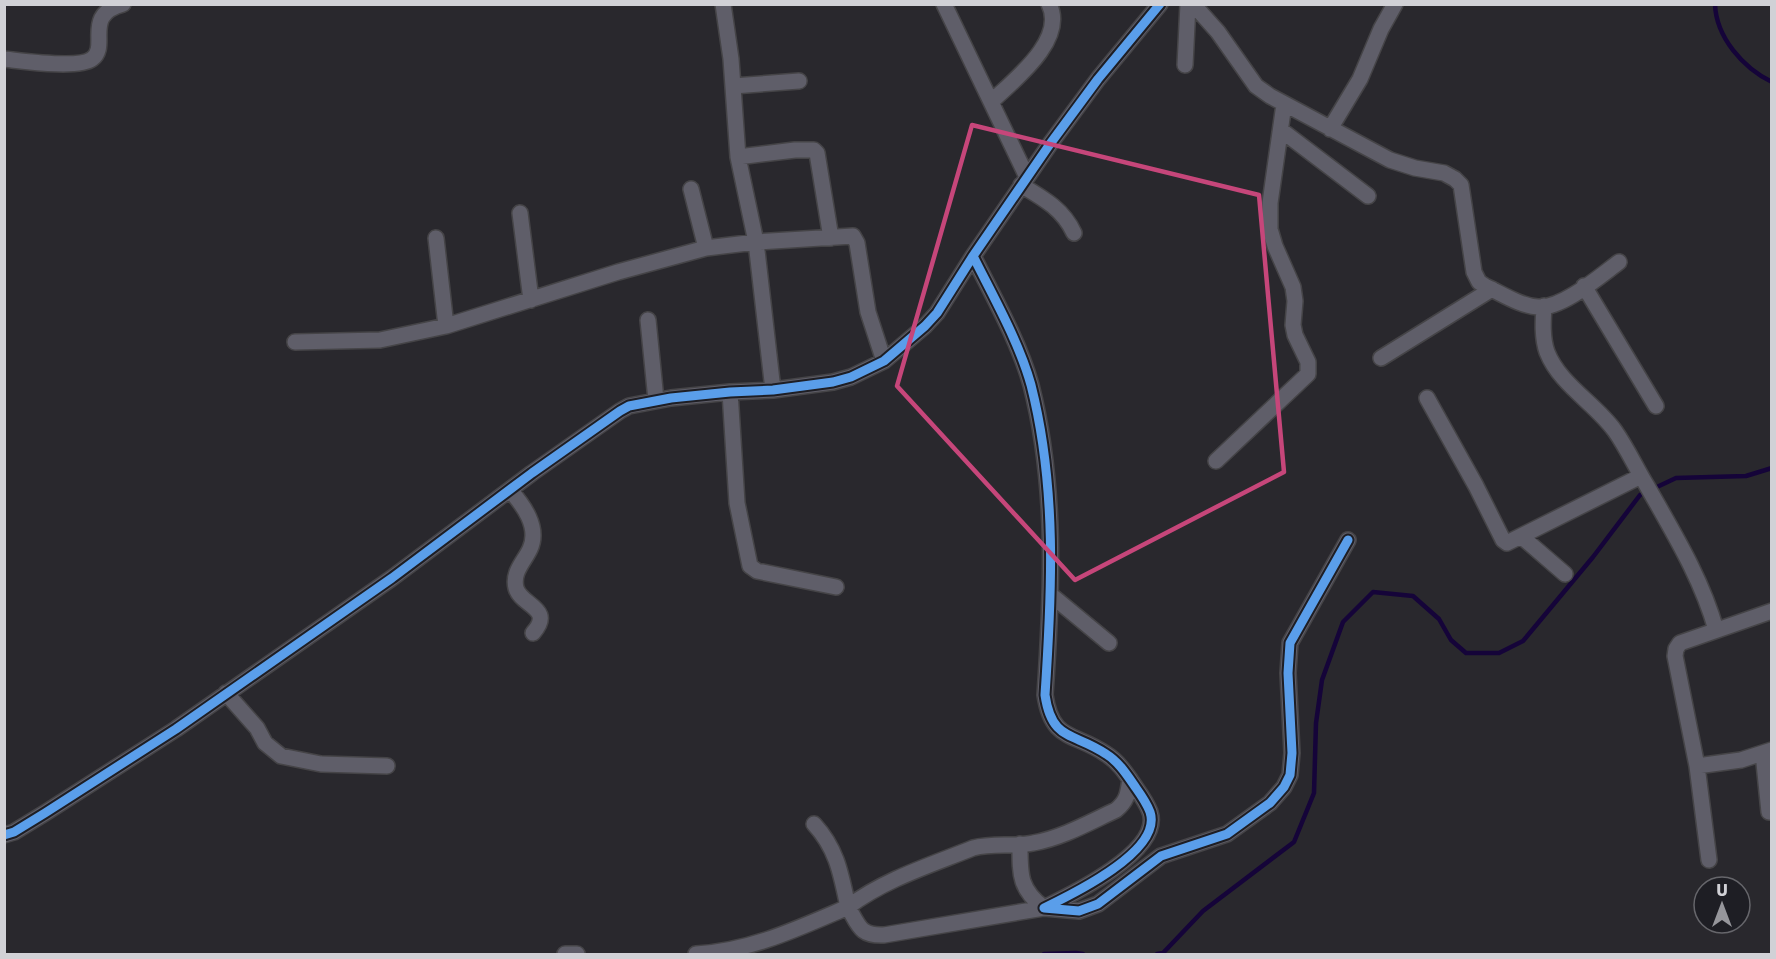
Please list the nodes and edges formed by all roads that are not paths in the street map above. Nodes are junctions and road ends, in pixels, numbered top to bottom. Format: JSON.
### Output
{"nodes":[{"id":1,"x":723,"y":4,"type":"edge"},
{"id":2,"x":944,"y":4,"type":"edge"},
{"id":3,"x":1049,"y":4,"type":"edge"},
{"id":4,"x":1160,"y":4,"type":"edge"},
{"id":5,"x":1188,"y":4,"type":"edge"},
{"id":6,"x":1193,"y":4,"type":"edge"},
{"id":7,"x":1395,"y":4,"type":"edge"},
{"id":8,"x":116,"y":5,"type":"edge"},
{"id":9,"x":4,"y":59,"type":"edge"},
{"id":10,"x":1185,"y":65,"type":"dead end"},
{"id":11,"x":799,"y":81,"type":"dead end"},
{"id":12,"x":733,"y":86,"type":"junction"},
{"id":13,"x":991,"y":102,"type":"junction"},
{"id":14,"x":1284,"y":104,"type":"junction"},
{"id":15,"x":1330,"y":129,"type":"junction"},
{"id":16,"x":1281,"y":130,"type":"junction"},
{"id":17,"x":738,"y":157,"type":"junction"},
{"id":18,"x":1024,"y":181,"type":"junction"},
{"id":19,"x":691,"y":189,"type":"dead end"},
{"id":20,"x":1368,"y":196,"type":"dead end"},
{"id":21,"x":520,"y":213,"type":"dead end"},
{"id":22,"x":1074,"y":233,"type":"dead end"},
{"id":23,"x":436,"y":238,"type":"dead end"},
{"id":24,"x":831,"y":238,"type":"junction"},
{"id":25,"x":756,"y":242,"type":"junction"},
{"id":26,"x":706,"y":248,"type":"junction"},
{"id":27,"x":973,"y":256,"type":"junction"},
{"id":28,"x":1619,"y":262,"type":"dead end"},
{"id":29,"x":1584,"y":286,"type":"junction"},
{"id":30,"x":1492,"y":289,"type":"junction"},
{"id":31,"x":531,"y":300,"type":"junction"},
{"id":32,"x":1544,"y":306,"type":"junction"},
{"id":33,"x":648,"y":320,"type":"dead end"},
{"id":34,"x":446,"y":326,"type":"junction"},
{"id":35,"x":295,"y":342,"type":"dead end"},
{"id":36,"x":1381,"y":358,"type":"dead end"},
{"id":37,"x":884,"y":361,"type":"junction"},
{"id":38,"x":773,"y":390,"type":"junction"},
{"id":39,"x":729,"y":392,"type":"junction"},
{"id":40,"x":1427,"y":398,"type":"dead end"},
{"id":41,"x":656,"y":400,"type":"junction"},
{"id":42,"x":1656,"y":406,"type":"dead end"},
{"id":43,"x":1216,"y":461,"type":"dead end"},
{"id":44,"x":1643,"y":479,"type":"junction"},
{"id":45,"x":510,"y":490,"type":"junction"},
{"id":46,"x":1522,"y":537,"type":"junction"},
{"id":47,"x":1348,"y":540,"type":"dead end"},
{"id":48,"x":1565,"y":574,"type":"dead end"},
{"id":49,"x":836,"y":587,"type":"dead end"},
{"id":50,"x":1051,"y":594,"type":"junction"},
{"id":51,"x":1772,"y":611,"type":"edge"},
{"id":52,"x":1716,"y":630,"type":"junction"},
{"id":53,"x":533,"y":633,"type":"dead end"},
{"id":54,"x":1109,"y":643,"type":"dead end"},
{"id":55,"x":226,"y":693,"type":"junction"},
{"id":56,"x":1767,"y":751,"type":"edge"},
{"id":57,"x":387,"y":766,"type":"dead end"},
{"id":58,"x":1697,"y":766,"type":"junction"},
{"id":59,"x":1130,"y":779,"type":"junction"},
{"id":60,"x":1769,"y":812,"type":"dead end"},
{"id":61,"x":814,"y":824,"type":"dead end"},
{"id":62,"x":4,"y":835,"type":"edge"},
{"id":63,"x":1020,"y":844,"type":"junction"},
{"id":64,"x":1709,"y":860,"type":"dead end"},
{"id":65,"x":848,"y":907,"type":"junction"},
{"id":66,"x":1044,"y":908,"type":"junction"},
{"id":67,"x":565,"y":954,"type":"edge"},
{"id":68,"x":577,"y":954,"type":"edge"},
{"id":69,"x":696,"y":954,"type":"edge"}],
"edges":[{"from":1,"to":12,"type":"street"},
{"from":2,"to":13,"type":"street"},
{"from":3,"to":13,"type":"street"},
{"from":4,"to":18,"type":"street"},
{"from":5,"to":10,"type":"street"},
{"from":6,"to":14,"type":"street"},
{"from":7,"to":15,"type":"street"},
{"from":8,"to":9,"type":"street"},
{"from":11,"to":12,"type":"street"},
{"from":12,"to":17,"type":"street"},
{"from":13,"to":18,"type":"street"},
{"from":14,"to":15,"type":"street"},
{"from":14,"to":16,"type":"street"},
{"from":15,"to":30,"type":"street"},
{"from":16,"to":20,"type":"street"},
{"from":16,"to":43,"type":"street"},
{"from":17,"to":24,"type":"street"},
{"from":17,"to":25,"type":"street"},
{"from":18,"to":22,"type":"street"},
{"from":18,"to":27,"type":"street"},
{"from":19,"to":26,"type":"street"},
{"from":21,"to":31,"type":"street"},
{"from":23,"to":34,"type":"street"},
{"from":24,"to":25,"type":"street"},
{"from":24,"to":37,"type":"street"},
{"from":25,"to":26,"type":"street"},
{"from":25,"to":38,"type":"street"},
{"from":26,"to":31,"type":"street"},
{"from":27,"to":37,"type":"street"},
{"from":27,"to":50,"type":"street"},
{"from":28,"to":29,"type":"street"},
{"from":29,"to":32,"type":"street"},
{"from":29,"to":42,"type":"street"},
{"from":30,"to":32,"type":"street"},
{"from":30,"to":36,"type":"street"},
{"from":31,"to":34,"type":"street"},
{"from":32,"to":44,"type":"street"},
{"from":33,"to":41,"type":"street"},
{"from":34,"to":35,"type":"street"},
{"from":37,"to":38,"type":"street"},
{"from":38,"to":39,"type":"street"},
{"from":39,"to":41,"type":"street"},
{"from":39,"to":49,"type":"street"},
{"from":40,"to":46,"type":"street"},
{"from":41,"to":45,"type":"street"},
{"from":44,"to":46,"type":"street"},
{"from":44,"to":52,"type":"street"},
{"from":45,"to":53,"type":"street"},
{"from":45,"to":55,"type":"street"},
{"from":46,"to":48,"type":"street"},
{"from":47,"to":66,"type":"street"},
{"from":50,"to":54,"type":"street"},
{"from":50,"to":59,"type":"street"},
{"from":51,"to":52,"type":"street"},
{"from":52,"to":58,"type":"street"},
{"from":55,"to":57,"type":"street"},
{"from":55,"to":62,"type":"street"},
{"from":56,"to":58,"type":"street"},
{"from":56,"to":60,"type":"street"},
{"from":58,"to":64,"type":"street"},
{"from":59,"to":63,"type":"street"},
{"from":59,"to":66,"type":"street"},
{"from":61,"to":65,"type":"street"},
{"from":63,"to":65,"type":"street"},
{"from":63,"to":66,"type":"street"},
{"from":65,"to":66,"type":"street"},
{"from":65,"to":69,"type":"street"},
{"from":67,"to":68,"type":"street"}]}
